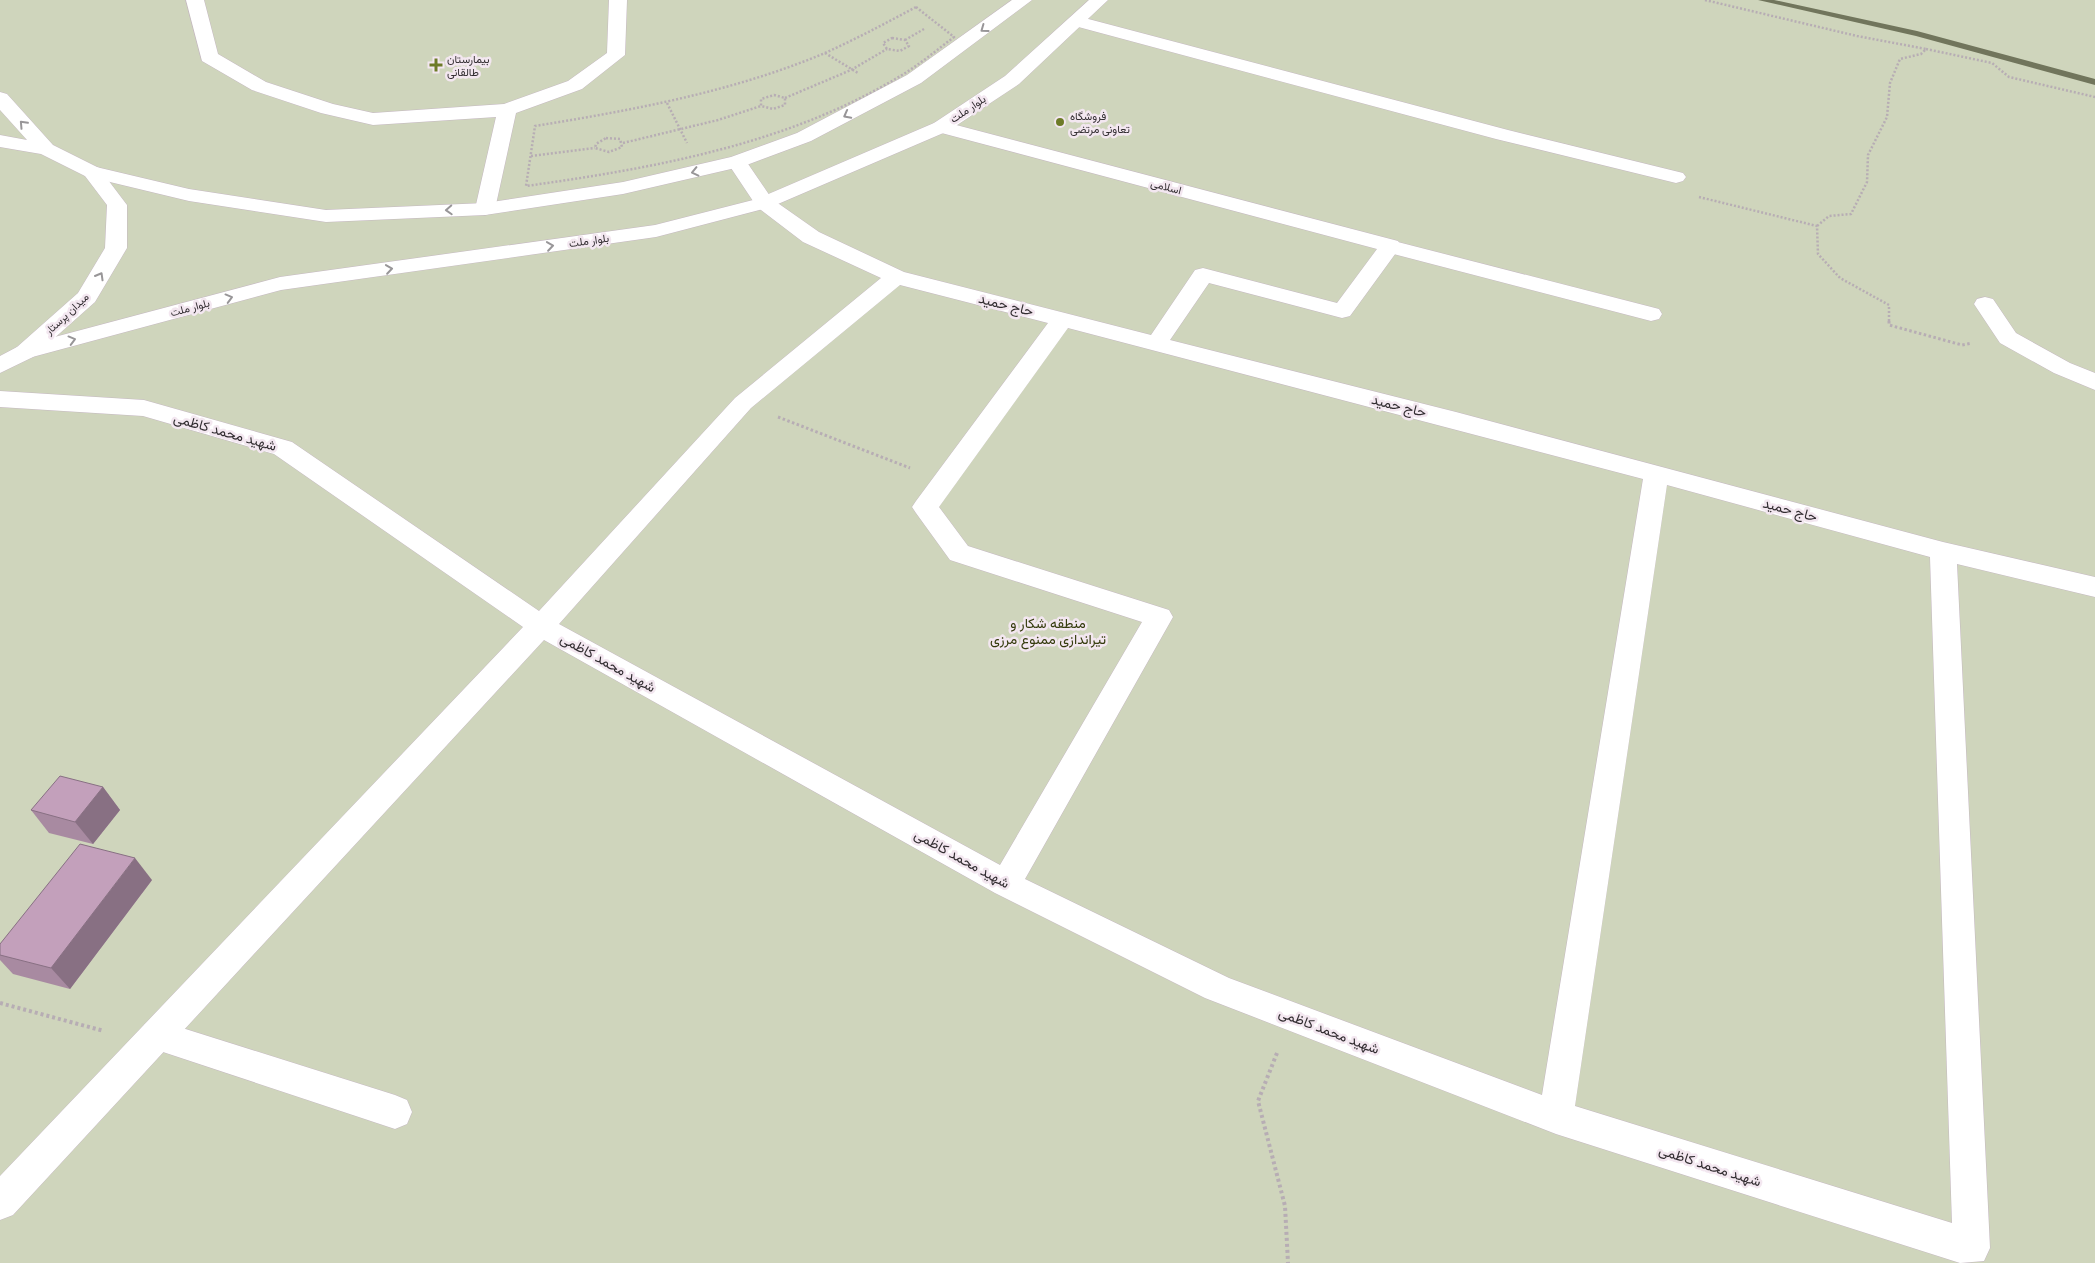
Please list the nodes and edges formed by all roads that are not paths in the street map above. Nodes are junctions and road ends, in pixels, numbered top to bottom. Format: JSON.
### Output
{"nodes":[{"id":1,"x":195,"y":0,"type":"edge"},
{"id":2,"x":618,"y":0,"type":"edge"},
{"id":3,"x":1024,"y":0,"type":"edge"},
{"id":4,"x":1099,"y":0,"type":"edge"},
{"id":5,"x":1077,"y":21,"type":"junction"},
{"id":6,"x":0,"y":98,"type":"edge"},
{"id":7,"x":507,"y":110,"type":"junction"},
{"id":8,"x":941,"y":127,"type":"junction"},
{"id":9,"x":0,"y":141,"type":"edge"},
{"id":10,"x":46,"y":149,"type":"junction"},
{"id":11,"x":737,"y":162,"type":"junction"},
{"id":12,"x":92,"y":172,"type":"junction"},
{"id":13,"x":1676,"y":177,"type":"road end"},
{"id":14,"x":764,"y":203,"type":"junction"},
{"id":15,"x":485,"y":208,"type":"junction"},
{"id":16,"x":1390,"y":246,"type":"junction"},
{"id":17,"x":896,"y":277,"type":"junction"},
{"id":18,"x":1985,"y":304,"type":"dead end"},
{"id":19,"x":1651,"y":314,"type":"dead end"},
{"id":20,"x":1062,"y":320,"type":"junction"},
{"id":21,"x":1156,"y":344,"type":"junction"},
{"id":22,"x":25,"y":352,"type":"junction"},
{"id":23,"x":0,"y":366,"type":"edge"},
{"id":24,"x":2095,"y":382,"type":"edge"},
{"id":25,"x":0,"y":399,"type":"edge"},
{"id":26,"x":1656,"y":474,"type":"junction"},
{"id":27,"x":1943,"y":552,"type":"junction"},
{"id":28,"x":2095,"y":587,"type":"edge"},
{"id":29,"x":541,"y":626,"type":"junction"},
{"id":30,"x":1006,"y":884,"type":"junction"},
{"id":31,"x":157,"y":1034,"type":"junction"},
{"id":32,"x":395,"y":1112,"type":"dead end"},
{"id":33,"x":1556,"y":1117,"type":"junction"},
{"id":34,"x":0,"y":1202,"type":"edge"}],
"edges":[{"from":1,"to":7,"type":"street"},
{"from":2,"to":7,"type":"street"},
{"from":3,"to":11,"type":"street","one_way":true},
{"from":4,"to":5,"type":"street","name":"بلوار ملت"},
{"from":5,"to":8,"type":"street","name":"بلوار ملت"},
{"from":5,"to":13,"type":"street"},
{"from":10,"to":6,"type":"street","one_way":true},
{"from":7,"to":15,"type":"street"},
{"from":8,"to":14,"type":"street","name":"بلوار ملت"},
{"from":8,"to":16,"type":"street","name":"اسلامی"},
{"from":9,"to":10,"type":"street","name":"میدان پرستار"},
{"from":10,"to":12,"type":"street","name":"میدان پرستار"},
{"from":11,"to":14,"type":"street","name":"حاج حمید"},
{"from":11,"to":15,"type":"street","one_way":true},
{"from":15,"to":12,"type":"street","one_way":true},
{"from":22,"to":12,"type":"street","name":"میدان پرستار","one_way":true},
{"from":14,"to":17,"type":"street","name":"حاج حمید"},
{"from":22,"to":14,"type":"street","name":"بلوار ملت","one_way":true},
{"from":16,"to":19,"type":"street","name":"اسلامی"},
{"from":16,"to":21,"type":"street"},
{"from":17,"to":20,"type":"street","name":"حاج حمید"},
{"from":17,"to":29,"type":"street"},
{"from":18,"to":24,"type":"street"},
{"from":20,"to":21,"type":"street","name":"حاج حمید"},
{"from":20,"to":30,"type":"street"},
{"from":21,"to":26,"type":"street","name":"حاج حمید"},
{"from":22,"to":23,"type":"street","name":"میدان پرستار"},
{"from":25,"to":29,"type":"street","name":"شهید محمد کاظمی"},
{"from":26,"to":27,"type":"street","name":"حاج حمید"},
{"from":26,"to":33,"type":"street"},
{"from":27,"to":28,"type":"street","name":"حاج حمید"},
{"from":27,"to":33,"type":"street","name":"شهید محمد کاظمی"},
{"from":29,"to":30,"type":"street","name":"شهید محمد کاظمی"},
{"from":29,"to":31,"type":"street"},
{"from":30,"to":33,"type":"street","name":"شهید محمد کاظمی"},
{"from":31,"to":32,"type":"street"},
{"from":31,"to":34,"type":"street"}]}
